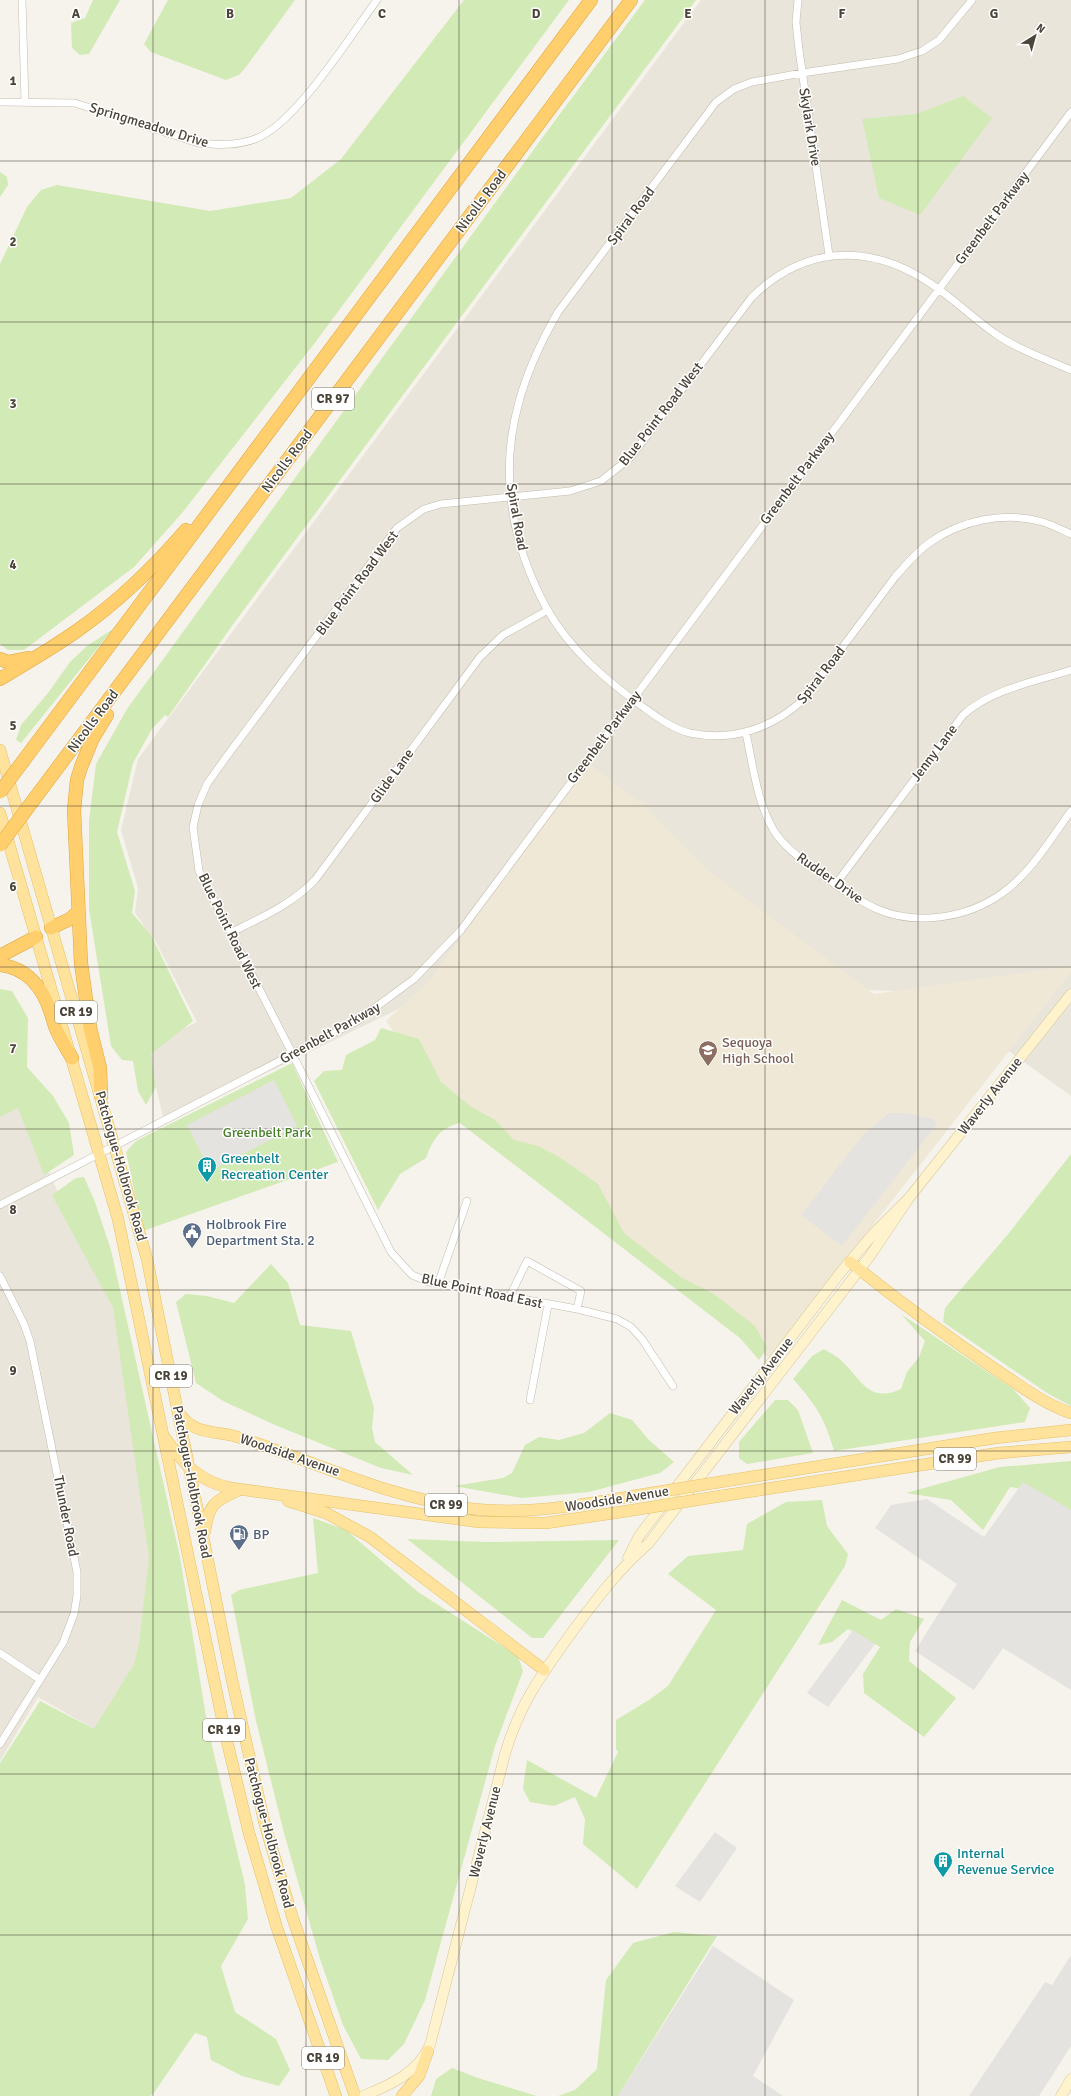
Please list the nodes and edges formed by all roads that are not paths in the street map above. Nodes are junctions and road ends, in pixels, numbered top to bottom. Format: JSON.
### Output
{"nodes":[{"id":1,"x":22,"y":0,"type":"edge"},
{"id":2,"x":376,"y":0,"type":"edge"},
{"id":3,"x":591,"y":0,"type":"edge"},
{"id":4,"x":631,"y":0,"type":"edge"},
{"id":5,"x":798,"y":0,"type":"edge"},
{"id":6,"x":972,"y":0,"type":"edge"},
{"id":7,"x":802,"y":73,"type":"junction"},
{"id":8,"x":26,"y":101,"type":"junction"},
{"id":9,"x":0,"y":102,"type":"edge"},
{"id":10,"x":1071,"y":112,"type":"edge"},
{"id":11,"x":829,"y":255,"type":"junction"},
{"id":12,"x":938,"y":289,"type":"junction"},
{"id":13,"x":1071,"y":370,"type":"edge"},
{"id":14,"x":242,"y":468,"type":"junction"},
{"id":15,"x":511,"y":497,"type":"junction"},
{"id":16,"x":1071,"y":534,"type":"edge"},
{"id":17,"x":548,"y":610,"type":"junction"},
{"id":18,"x":157,"y":635,"type":"junction"},
{"id":19,"x":37,"y":656,"type":"junction"},
{"id":20,"x":0,"y":659,"type":"edge"},
{"id":21,"x":1071,"y":670,"type":"edge"},
{"id":22,"x":0,"y":679,"type":"edge"},
{"id":23,"x":632,"y":699,"type":"junction"},
{"id":24,"x":746,"y":733,"type":"junction"},
{"id":25,"x":0,"y":750,"type":"edge"},
{"id":26,"x":0,"y":792,"type":"edge"},
{"id":27,"x":1071,"y":811,"type":"edge"},
{"id":28,"x":0,"y":813,"type":"edge"},
{"id":29,"x":0,"y":845,"type":"edge"},
{"id":30,"x":836,"y":885,"type":"junction"},
{"id":31,"x":78,"y":912,"type":"junction"},
{"id":32,"x":51,"y":928,"type":"junction"},
{"id":33,"x":230,"y":933,"type":"junction"},
{"id":34,"x":36,"y":937,"type":"junction"},
{"id":35,"x":0,"y":956,"type":"edge"},
{"id":36,"x":0,"y":965,"type":"edge"},
{"id":37,"x":1071,"y":994,"type":"edge"},
{"id":38,"x":293,"y":1055,"type":"junction"},
{"id":39,"x":72,"y":1058,"type":"junction"},
{"id":40,"x":101,"y":1096,"type":"junction"},
{"id":41,"x":115,"y":1146,"type":"junction"},
{"id":42,"x":99,"y":1154,"type":"junction"},
{"id":43,"x":909,"y":1198,"type":"junction"},
{"id":44,"x":467,"y":1201,"type":"dead end"},
{"id":45,"x":0,"y":1205,"type":"edge"},
{"id":46,"x":850,"y":1262,"type":"junction"},
{"id":47,"x":860,"y":1270,"type":"junction"},
{"id":48,"x":0,"y":1276,"type":"edge"},
{"id":49,"x":438,"y":1284,"type":"junction"},
{"id":50,"x":509,"y":1298,"type":"junction"},
{"id":51,"x":548,"y":1305,"type":"junction"},
{"id":52,"x":577,"y":1309,"type":"junction"},
{"id":53,"x":673,"y":1386,"type":"dead end"},
{"id":54,"x":530,"y":1400,"type":"dead end"},
{"id":55,"x":178,"y":1411,"type":"junction"},
{"id":56,"x":1071,"y":1413,"type":"edge"},
{"id":57,"x":1071,"y":1430,"type":"edge"},
{"id":58,"x":162,"y":1433,"type":"junction"},
{"id":59,"x":1071,"y":1446,"type":"edge"},
{"id":60,"x":190,"y":1469,"type":"junction"},
{"id":61,"x":239,"y":1490,"type":"junction"},
{"id":62,"x":263,"y":1492,"type":"junction"},
{"id":63,"x":204,"y":1537,"type":"junction"},
{"id":64,"x":625,"y":1564,"type":"junction"},
{"id":65,"x":0,"y":1653,"type":"edge"},
{"id":66,"x":544,"y":1670,"type":"junction"},
{"id":67,"x":40,"y":1679,"type":"junction"},
{"id":68,"x":0,"y":1744,"type":"edge"},
{"id":69,"x":428,"y":2051,"type":"junction"},
{"id":70,"x":1071,"y":2079,"type":"edge"},
{"id":71,"x":336,"y":2096,"type":"edge"},
{"id":72,"x":355,"y":2096,"type":"edge"},
{"id":73,"x":363,"y":2096,"type":"edge"},
{"id":74,"x":402,"y":2096,"type":"edge"},
{"id":75,"x":1061,"y":2096,"type":"edge"}],
"edges":[{"from":1,"to":8,"type":"street"},
{"from":2,"to":8,"type":"street","name":"Springmeadow Drive"},
{"from":3,"to":14,"type":"highway","number":"CR 97"},
{"from":4,"to":18,"type":"highway","name":"Nicolls Road","number":"CR 97"},
{"from":5,"to":7,"type":"street","name":"Skylark Drive"},
{"from":6,"to":7,"type":"street","name":"Spiral Road"},
{"from":7,"to":11,"type":"street","name":"Skylark Drive"},
{"from":7,"to":15,"type":"street","name":"Spiral Road"},
{"from":8,"to":9,"type":"street","name":"Springmeadow Drive"},
{"from":10,"to":12,"type":"street","name":"Greenbelt Parkway"},
{"from":11,"to":12,"type":"street","name":"Blue Point Road West"},
{"from":11,"to":15,"type":"street","name":"Blue Point Road West"},
{"from":12,"to":13,"type":"street","name":"Blue Point Road West"},
{"from":12,"to":23,"type":"street","name":"Greenbelt Parkway"},
{"from":14,"to":19,"type":"highway"},
{"from":14,"to":26,"type":"highway","number":"CR 97","bridge":true},
{"from":15,"to":17,"type":"street","name":"Spiral Road"},
{"from":15,"to":33,"type":"street","name":"Blue Point Road West"},
{"from":16,"to":24,"type":"street","name":"Spiral Road"},
{"from":17,"to":23,"type":"street","name":"Spiral Road"},
{"from":17,"to":33,"type":"street","name":"Glide Lane"},
{"from":18,"to":29,"type":"highway","name":"Nicolls Road","number":"CR 97","bridge":true},
{"from":18,"to":31,"type":"highway"},
{"from":19,"to":20,"type":"highway"},
{"from":19,"to":22,"type":"highway"},
{"from":21,"to":30,"type":"street","name":"Jenny Lane"},
{"from":23,"to":24,"type":"street","name":"Spiral Road"},
{"from":23,"to":38,"type":"street","name":"Greenbelt Parkway"},
{"from":24,"to":30,"type":"street","name":"Rudder Drive"},
{"from":25,"to":32,"type":"main road","name":"Patchogue-Holbrook Road","number":"CR 19"},
{"from":27,"to":30,"type":"street","name":"Rudder Drive"},
{"from":28,"to":34,"type":"main road","name":"Patchogue-Holbrook Road","number":"CR 19"},
{"from":31,"to":32,"type":"highway"},
{"from":31,"to":40,"type":"highway"},
{"from":32,"to":34,"type":"main road"},
{"from":32,"to":40,"type":"main road","name":"Patchogue-Holbrook Road","number":"CR 19"},
{"from":33,"to":38,"type":"street","name":"Blue Point Road West"},
{"from":34,"to":35,"type":"highway"},
{"from":34,"to":39,"type":"main road","name":"Patchogue-Holbrook Road","number":"CR 19"},
{"from":36,"to":39,"type":"highway"},
{"from":37,"to":43,"type":"main road","name":"Waverly Avenue"},
{"from":38,"to":41,"type":"street","name":"Greenbelt Parkway"},
{"from":38,"to":49,"type":"street","name":"Blue Point Road East"},
{"from":39,"to":42,"type":"main road","name":"Patchogue-Holbrook Road","number":"CR 19"},
{"from":40,"to":41,"type":"main road","name":"Patchogue-Holbrook Road","number":"CR 19"},
{"from":41,"to":42,"type":"street","name":"Greenbelt Parkway"},
{"from":41,"to":55,"type":"main road","name":"Patchogue-Holbrook Road","number":"CR 19"},
{"from":42,"to":45,"type":"street","name":"Greenbelt Parkway"},
{"from":42,"to":58,"type":"main road","name":"Patchogue-Holbrook Road","number":"CR 19"},
{"from":43,"to":46,"type":"main road","name":"Waverly Avenue"},
{"from":43,"to":47,"type":"main road","name":"Waverly Avenue"},
{"from":44,"to":49,"type":"street"},
{"from":46,"to":47,"type":"main road"},
{"from":46,"to":64,"type":"main road","name":"Waverly Avenue"},
{"from":47,"to":56,"type":"main road"},
{"from":47,"to":64,"type":"main road","name":"Waverly Avenue"},
{"from":48,"to":67,"type":"street","name":"Thunder Road"},
{"from":49,"to":50,"type":"street","name":"Blue Point Road East"},
{"from":50,"to":51,"type":"street","name":"Blue Point Road East"},
{"from":50,"to":52,"type":"street"},
{"from":51,"to":52,"type":"street","name":"Blue Point Road East"},
{"from":51,"to":54,"type":"street"},
{"from":52,"to":53,"type":"street","name":"Blue Point Road East"},
{"from":55,"to":57,"type":"main road","name":"Woodside Avenue","number":"CR 99","bridge":true},
{"from":55,"to":60,"type":"main road","name":"Patchogue-Holbrook Road","number":"CR 19"},
{"from":58,"to":60,"type":"main road","number":"CR 99"},
{"from":58,"to":71,"type":"main road","name":"Patchogue-Holbrook Road","number":"CR 19"},
{"from":59,"to":62,"type":"main road","name":"Woodside Avenue","number":"CR 99","bridge":true},
{"from":60,"to":61,"type":"main road","name":"Woodside Avenue","number":"CR 99"},
{"from":60,"to":63,"type":"main road","name":"Patchogue-Holbrook Road","number":"CR 19"},
{"from":61,"to":62,"type":"main road","name":"Woodside Avenue","number":"CR 99"},
{"from":61,"to":63,"type":"main road"},
{"from":62,"to":66,"type":"main road"},
{"from":63,"to":72,"type":"main road","name":"Patchogue-Holbrook Road","number":"CR 19"},
{"from":64,"to":66,"type":"main road","name":"Waverly Avenue"},
{"from":65,"to":67,"type":"street"},
{"from":66,"to":69,"type":"main road","name":"Waverly Avenue"},
{"from":67,"to":68,"type":"street","name":"Thunder Road"},
{"from":69,"to":73,"type":"main road","name":"Waverly Avenue"},
{"from":69,"to":74,"type":"main road"},
{"from":70,"to":75,"type":"main road"}]}
